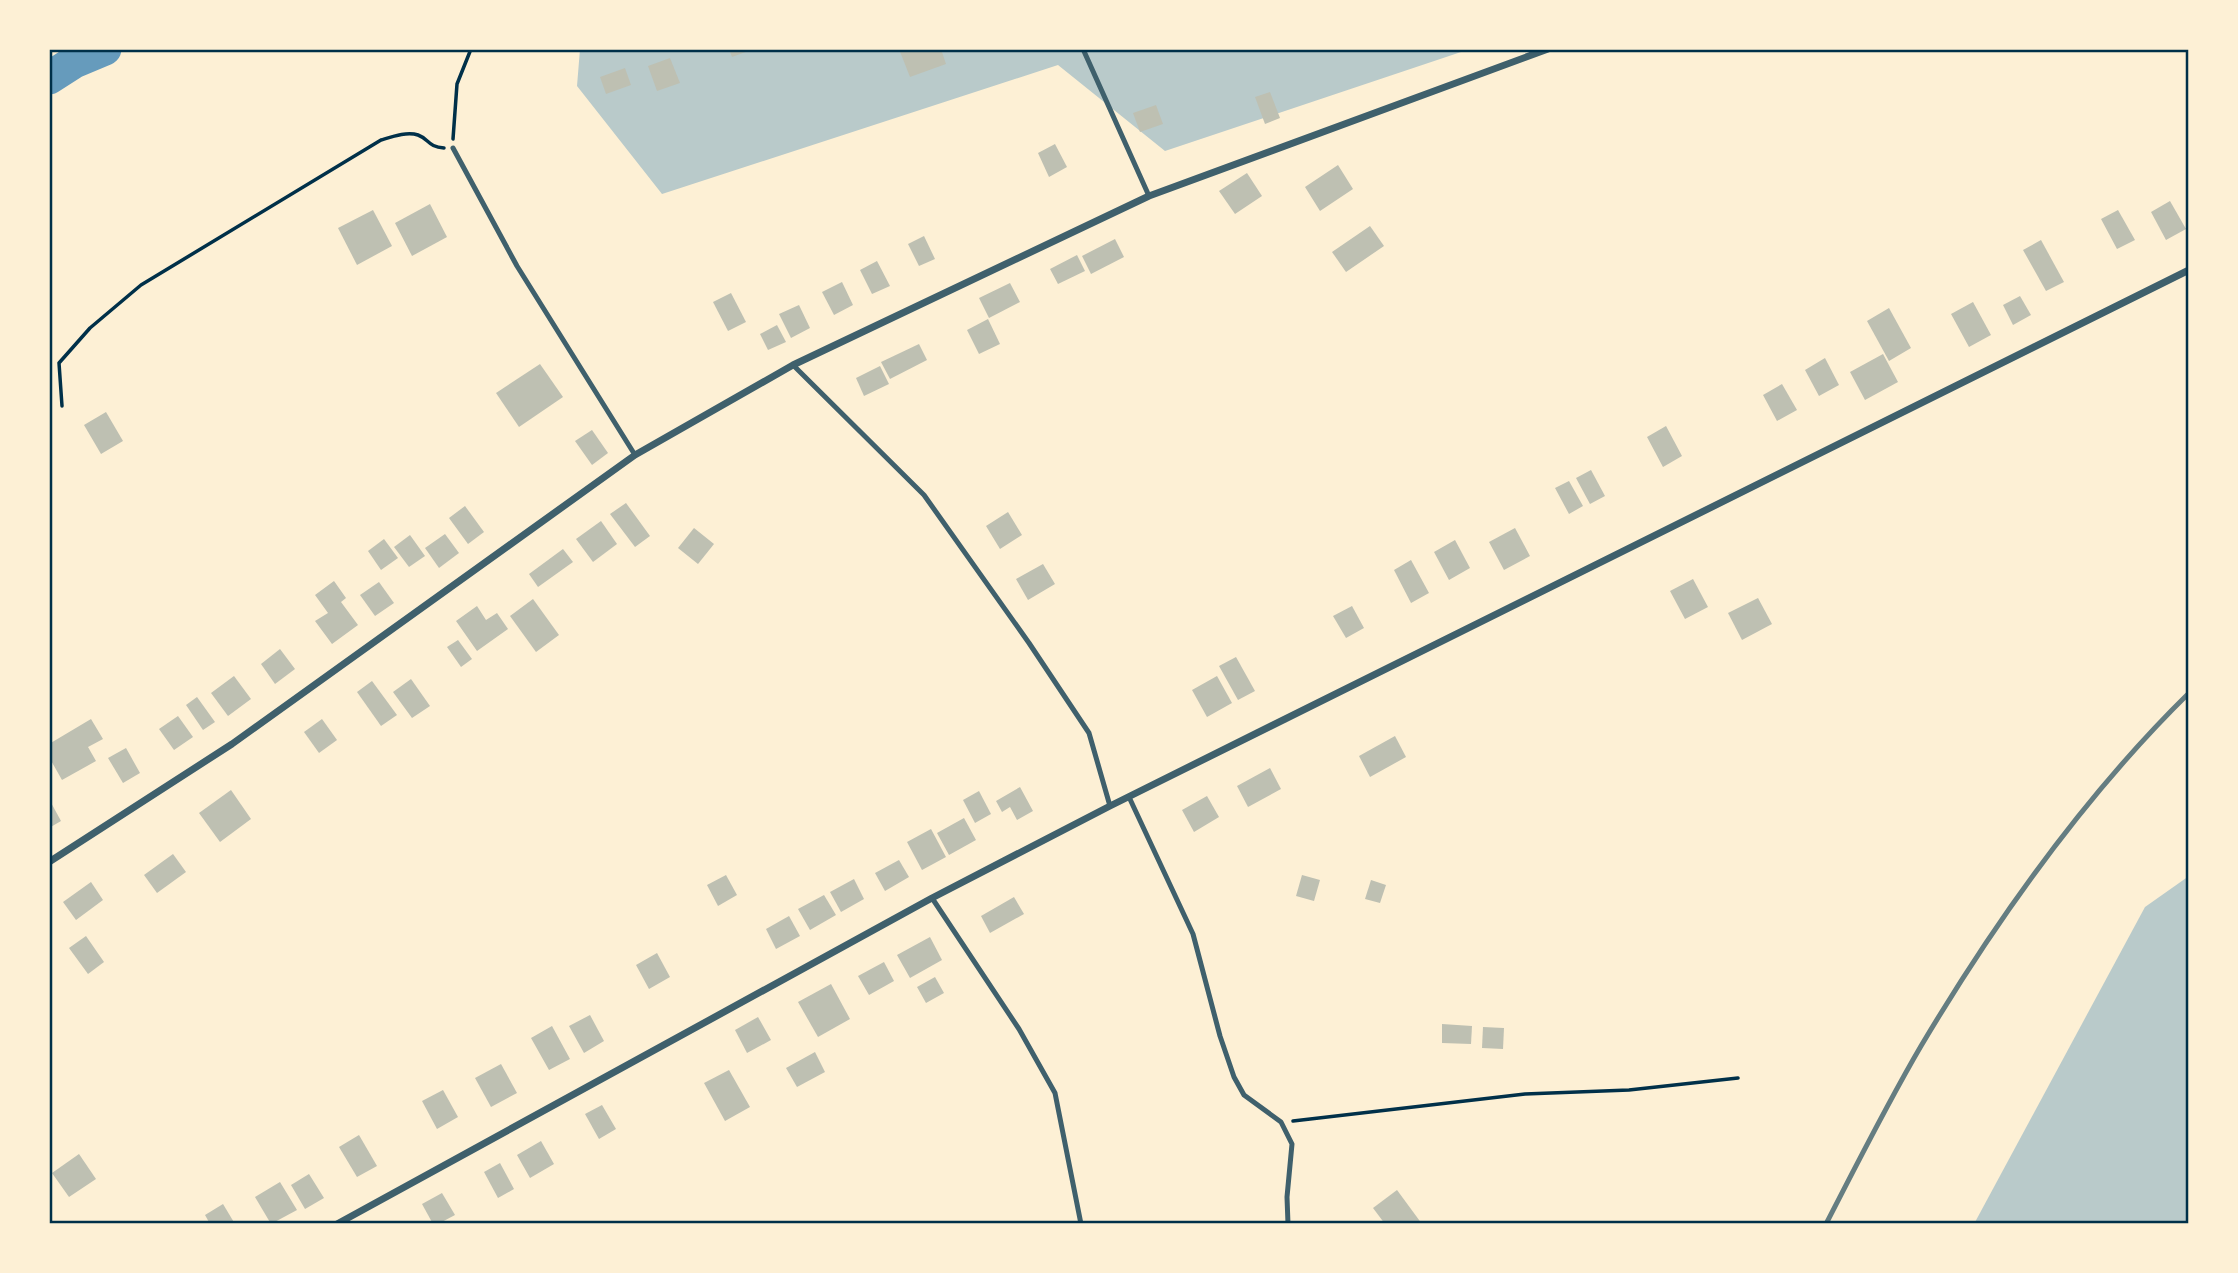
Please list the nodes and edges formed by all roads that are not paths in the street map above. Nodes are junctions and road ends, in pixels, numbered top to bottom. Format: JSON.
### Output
{"nodes":[{"id":1,"x":1083,"y":49,"type":"edge"},
{"id":2,"x":1548,"y":49,"type":"edge"},
{"id":3,"x":453,"y":148,"type":"road end"},
{"id":4,"x":1149,"y":196,"type":"junction"},
{"id":5,"x":2189,"y":270,"type":"edge"},
{"id":6,"x":793,"y":365,"type":"junction"},
{"id":7,"x":635,"y":455,"type":"junction"},
{"id":8,"x":1129,"y":797,"type":"junction"},
{"id":9,"x":1110,"y":806,"type":"junction"},
{"id":10,"x":49,"y":862,"type":"edge"},
{"id":11,"x":932,"y":898,"type":"junction"},
{"id":12,"x":337,"y":1224,"type":"edge"},
{"id":13,"x":1081,"y":1224,"type":"edge"},
{"id":14,"x":1288,"y":1224,"type":"edge"}],
"edges":[{"from":1,"to":4,"type":"lane"},
{"from":2,"to":4,"type":"street"},
{"from":3,"to":7,"type":"lane"},
{"from":4,"to":6,"type":"street"},
{"from":5,"to":8,"type":"street"},
{"from":6,"to":7,"type":"street"},
{"from":6,"to":9,"type":"lane"},
{"from":7,"to":10,"type":"street"},
{"from":8,"to":9,"type":"street"},
{"from":8,"to":14,"type":"lane"},
{"from":9,"to":11,"type":"street"},
{"from":11,"to":12,"type":"street"},
{"from":11,"to":13,"type":"lane"}]}
